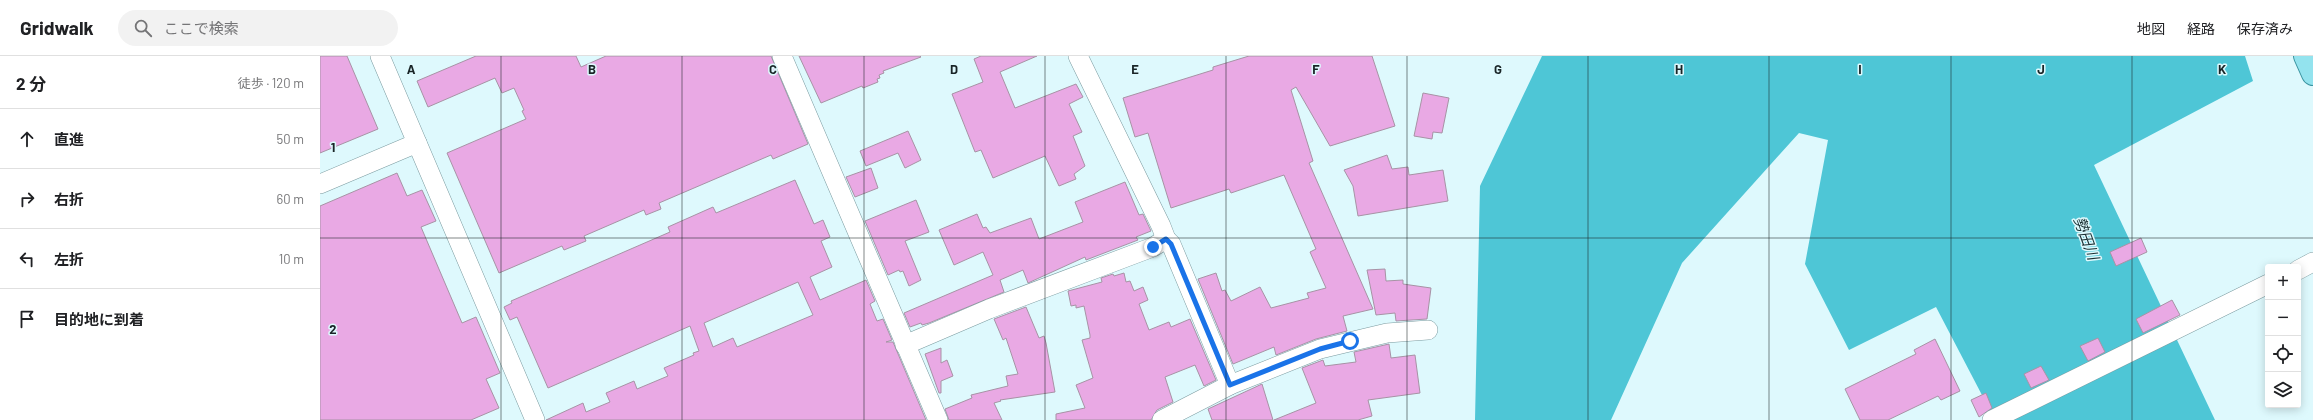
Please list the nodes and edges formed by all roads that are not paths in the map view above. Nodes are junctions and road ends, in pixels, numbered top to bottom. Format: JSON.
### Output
{"nodes":[{"id":1,"x":380,"y":56,"type":"edge"},
{"id":2,"x":782,"y":56,"type":"edge"},
{"id":3,"x":1078,"y":56,"type":"edge"},
{"id":4,"x":2306,"y":56,"type":"edge"},
{"id":5,"x":2313,"y":74,"type":"edge"},
{"id":6,"x":417,"y":143,"type":"junction"},
{"id":7,"x":320,"y":184,"type":"edge"},
{"id":8,"x":1166,"y":239,"type":"junction"},
{"id":9,"x":2313,"y":262,"type":"edge"},
{"id":10,"x":2301,"y":268,"type":"edge"},
{"id":11,"x":2265,"y":286,"type":"edge"},
{"id":12,"x":1428,"y":330,"type":"dead end"},
{"id":13,"x":905,"y":345,"type":"junction"},
{"id":14,"x":1230,"y":385,"type":"junction"},
{"id":15,"x":529,"y":418,"type":"edge"},
{"id":16,"x":1171,"y":418,"type":"edge"},
{"id":17,"x":938,"y":420,"type":"edge"},
{"id":18,"x":1992,"y":420,"type":"edge"}],
"edges":[{"from":1,"to":6,"type":"street"},
{"from":2,"to":13,"type":"street"},
{"from":3,"to":8,"type":"street"},
{"from":4,"to":5,"type":"main road"},
{"from":6,"to":7,"type":"street"},
{"from":6,"to":15,"type":"street"},
{"from":8,"to":13,"type":"street"},
{"from":8,"to":14,"type":"street"},
{"from":9,"to":10,"type":"street"},
{"from":11,"to":18,"type":"street"},
{"from":12,"to":14,"type":"street"},
{"from":13,"to":17,"type":"street"},
{"from":14,"to":16,"type":"street"}]}
